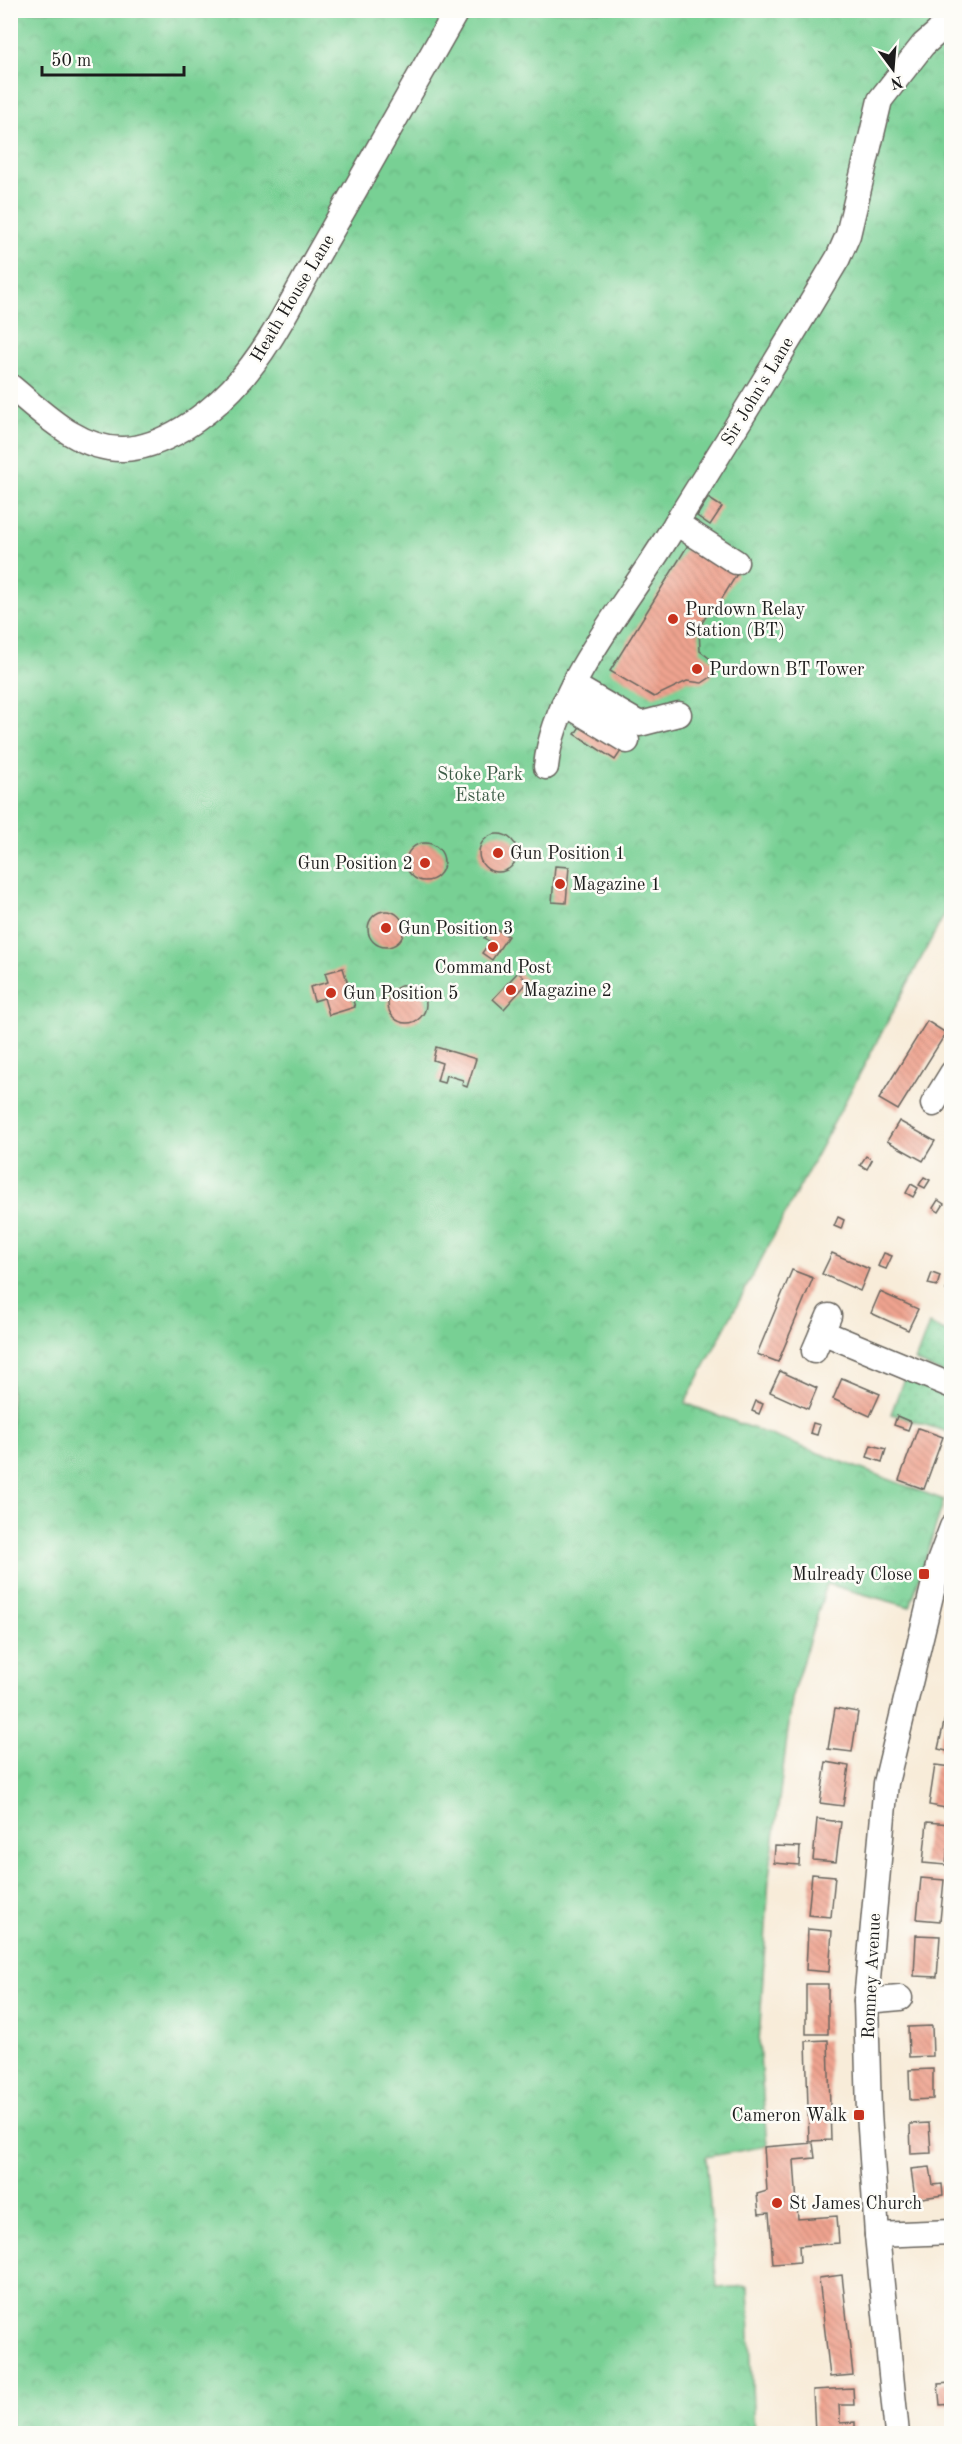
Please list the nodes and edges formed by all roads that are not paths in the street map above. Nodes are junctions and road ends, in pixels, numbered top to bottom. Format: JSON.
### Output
{"nodes":[{"id":1,"x":457,"y":10,"type":"edge"},
{"id":2,"x":950,"y":10,"type":"edge"},
{"id":3,"x":10,"y":386,"type":"edge"},
{"id":4,"x":676,"y":523,"type":"junction"},
{"id":5,"x":736,"y":561,"type":"dead end"},
{"id":6,"x":568,"y":694,"type":"junction"},
{"id":7,"x":679,"y":714,"type":"dead end"},
{"id":8,"x":627,"y":741,"type":"dead end"},
{"id":9,"x":546,"y":767,"type":"dead end"},
{"id":10,"x":822,"y":1333,"type":"dead end"},
{"id":11,"x":951,"y":1386,"type":"edge"},
{"id":12,"x":951,"y":1527,"type":"edge"},
{"id":13,"x":947,"y":1555,"type":"edge"},
{"id":14,"x":900,"y":1998,"type":"dead end"},
{"id":15,"x":866,"y":2001,"type":"junction"},
{"id":16,"x":951,"y":2232,"type":"edge"},
{"id":17,"x":877,"y":2235,"type":"junction"},
{"id":18,"x":897,"y":2433,"type":"edge"}],
"edges":[{"from":1,"to":3,"type":"street","name":"Heath House Lane"},
{"from":2,"to":4,"type":"street","name":"Sir John's Lane"},
{"from":4,"to":5,"type":"street"},
{"from":4,"to":6,"type":"street","name":"Sir John's Lane"},
{"from":6,"to":7,"type":"street"},
{"from":6,"to":8,"type":"street"},
{"from":6,"to":9,"type":"street","name":"Sir John's Lane"},
{"from":10,"to":11,"type":"street"},
{"from":12,"to":13,"type":"street","name":"Romney Avenue"},
{"from":13,"to":15,"type":"street","name":"Romney Avenue"},
{"from":14,"to":15,"type":"street"},
{"from":15,"to":17,"type":"street","name":"Romney Avenue"},
{"from":16,"to":17,"type":"street"},
{"from":17,"to":18,"type":"street","name":"Romney Avenue"}]}
